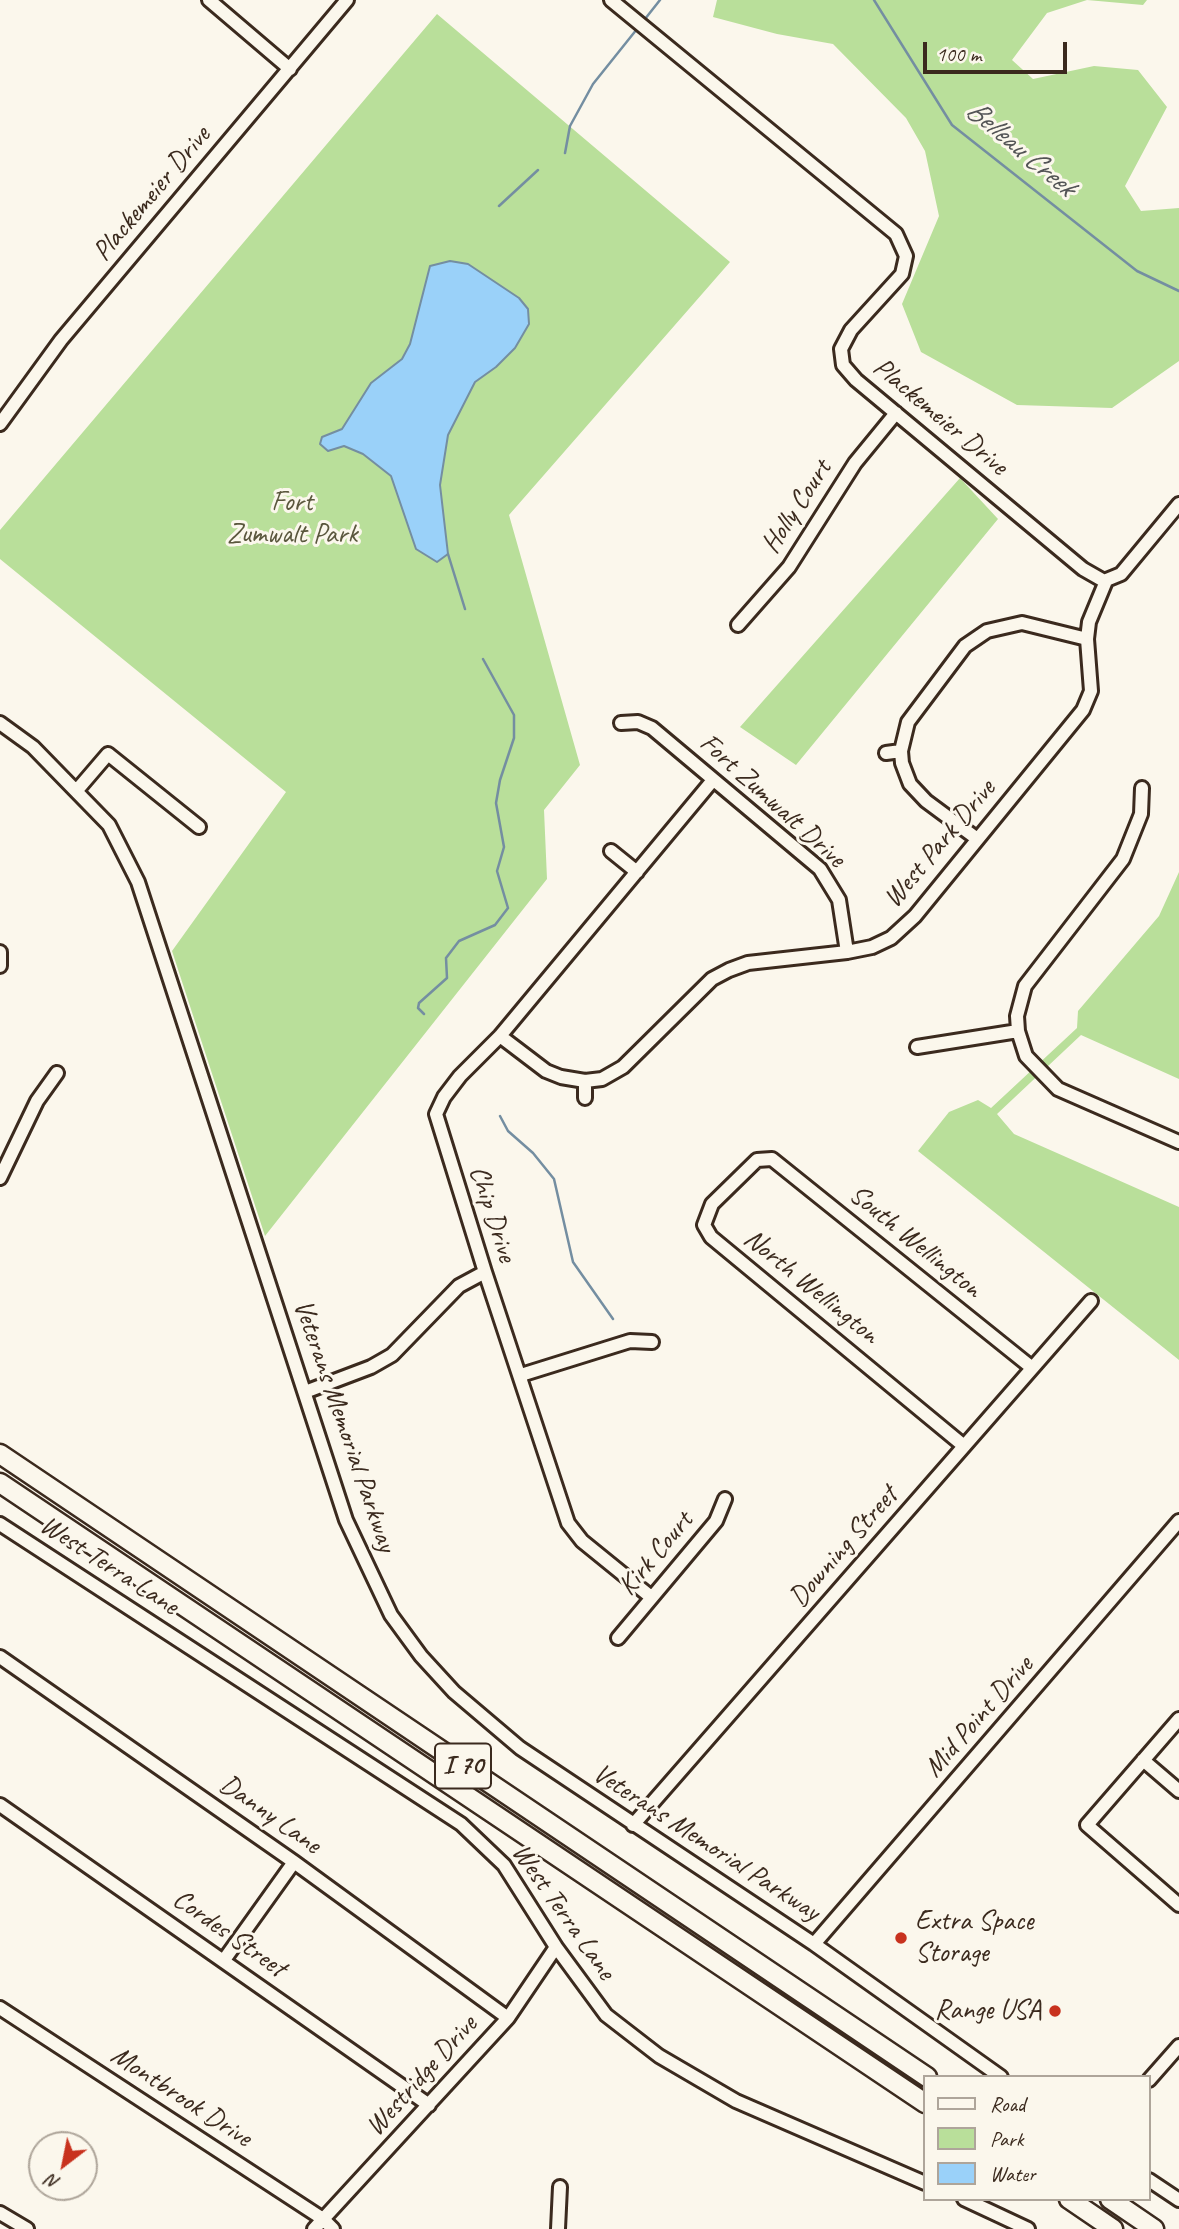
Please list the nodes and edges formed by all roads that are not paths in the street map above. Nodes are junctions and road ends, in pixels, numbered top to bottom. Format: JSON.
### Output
{"nodes":[{"id":1,"x":209,"y":0,"type":"edge"},
{"id":2,"x":347,"y":0,"type":"edge"},
{"id":3,"x":611,"y":0,"type":"edge"},
{"id":4,"x":290,"y":69,"type":"junction"},
{"id":5,"x":896,"y":413,"type":"junction"},
{"id":6,"x":0,"y":424,"type":"edge"},
{"id":7,"x":1179,"y":504,"type":"edge"},
{"id":8,"x":1106,"y":581,"type":"junction"},
{"id":9,"x":738,"y":625,"type":"dead end"},
{"id":10,"x":1087,"y":639,"type":"junction"},
{"id":11,"x":621,"y":723,"type":"dead end"},
{"id":12,"x":1,"y":727,"type":"edge"},
{"id":13,"x":901,"y":751,"type":"junction"},
{"id":14,"x":886,"y":753,"type":"dead end"},
{"id":15,"x":713,"y":780,"type":"junction"},
{"id":16,"x":1142,"y":788,"type":"dead end"},
{"id":17,"x":78,"y":789,"type":"junction"},
{"id":18,"x":199,"y":827,"type":"dead end"},
{"id":19,"x":976,"y":838,"type":"junction"},
{"id":20,"x":611,"y":851,"type":"dead end"},
{"id":21,"x":637,"y":872,"type":"junction"},
{"id":22,"x":0,"y":952,"type":"edge"},
{"id":23,"x":847,"y":952,"type":"junction"},
{"id":24,"x":0,"y":965,"type":"edge"},
{"id":25,"x":1018,"y":1031,"type":"junction"},
{"id":26,"x":500,"y":1035,"type":"junction"},
{"id":27,"x":917,"y":1047,"type":"dead end"},
{"id":28,"x":57,"y":1073,"type":"dead end"},
{"id":29,"x":585,"y":1081,"type":"junction"},
{"id":30,"x":585,"y":1098,"type":"dead end"},
{"id":31,"x":1179,"y":1142,"type":"edge"},
{"id":32,"x":766,"y":1157,"type":"joint"},
{"id":33,"x":0,"y":1178,"type":"edge"},
{"id":34,"x":485,"y":1272,"type":"junction"},
{"id":35,"x":1091,"y":1301,"type":"dead end"},
{"id":36,"x":652,"y":1342,"type":"dead end"},
{"id":37,"x":1031,"y":1367,"type":"junction"},
{"id":38,"x":521,"y":1375,"type":"junction"},
{"id":39,"x":304,"y":1392,"type":"junction"},
{"id":40,"x":964,"y":1446,"type":"junction"},
{"id":41,"x":0,"y":1454,"type":"edge"},
{"id":42,"x":0,"y":1483,"type":"edge"},
{"id":43,"x":725,"y":1499,"type":"dead end"},
{"id":44,"x":1179,"y":1521,"type":"edge"},
{"id":45,"x":0,"y":1524,"type":"edge"},
{"id":46,"x":651,"y":1597,"type":"junction"},
{"id":47,"x":618,"y":1638,"type":"dead end"},
{"id":48,"x":0,"y":1657,"type":"edge"},
{"id":49,"x":1179,"y":1719,"type":"edge"},
{"id":50,"x":1143,"y":1760,"type":"junction"},
{"id":51,"x":1179,"y":1791,"type":"edge"},
{"id":52,"x":0,"y":1805,"type":"edge"},
{"id":53,"x":633,"y":1825,"type":"junction"},
{"id":54,"x":294,"y":1862,"type":"junction"},
{"id":55,"x":1178,"y":1904,"type":"edge"},
{"id":56,"x":814,"y":1944,"type":"junction"},
{"id":57,"x":556,"y":1947,"type":"junction"},
{"id":58,"x":224,"y":1960,"type":"junction"},
{"id":59,"x":0,"y":2008,"type":"edge"},
{"id":60,"x":508,"y":2018,"type":"junction"},
{"id":61,"x":1179,"y":2046,"type":"edge"},
{"id":62,"x":924,"y":2075,"type":"edge"},
{"id":63,"x":998,"y":2075,"type":"edge"},
{"id":64,"x":1151,"y":2078,"type":"edge"},
{"id":65,"x":923,"y":2102,"type":"edge"},
{"id":66,"x":429,"y":2105,"type":"junction"},
{"id":67,"x":1151,"y":2181,"type":"edge"},
{"id":68,"x":923,"y":2182,"type":"edge"},
{"id":69,"x":560,"y":2187,"type":"dead end"},
{"id":70,"x":1179,"y":2200,"type":"edge"},
{"id":71,"x":968,"y":2201,"type":"edge"},
{"id":72,"x":1072,"y":2201,"type":"edge"},
{"id":73,"x":1113,"y":2201,"type":"edge"},
{"id":74,"x":0,"y":2213,"type":"edge"},
{"id":75,"x":318,"y":2224,"type":"edge"},
{"id":76,"x":27,"y":2229,"type":"edge"},
{"id":77,"x":333,"y":2229,"type":"edge"},
{"id":78,"x":558,"y":2229,"type":"edge"},
{"id":79,"x":1028,"y":2229,"type":"edge"},
{"id":80,"x":1113,"y":2229,"type":"edge"},
{"id":81,"x":1154,"y":2229,"type":"edge"}],
"edges":[{"from":1,"to":4,"type":"street"},
{"from":2,"to":4,"type":"street","name":"Plackemeier Drive"},
{"from":3,"to":5,"type":"street","name":"Plackemeier Drive"},
{"from":4,"to":6,"type":"street","name":"Plackemeier Drive"},
{"from":5,"to":8,"type":"street","name":"Plackemeier Drive"},
{"from":5,"to":9,"type":"street","name":"Holly Court"},
{"from":7,"to":8,"type":"street"},
{"from":8,"to":10,"type":"street","name":"West Park Drive"},
{"from":10,"to":13,"type":"street"},
{"from":10,"to":19,"type":"street","name":"West Park Drive"},
{"from":11,"to":15,"type":"street","name":"Fort Zumwalt Drive"},
{"from":12,"to":17,"type":"street","name":"Veterans Memorial Parkway"},
{"from":13,"to":14,"type":"street"},
{"from":13,"to":19,"type":"street"},
{"from":15,"to":21,"type":"street","name":"Chip Drive"},
{"from":15,"to":23,"type":"street","name":"Fort Zumwalt Drive"},
{"from":16,"to":25,"type":"street"},
{"from":17,"to":18,"type":"street"},
{"from":17,"to":39,"type":"street","name":"Veterans Memorial Parkway"},
{"from":19,"to":23,"type":"street","name":"West Park Drive"},
{"from":20,"to":21,"type":"street"},
{"from":21,"to":26,"type":"street","name":"Chip Drive"},
{"from":22,"to":24,"type":"street"},
{"from":23,"to":29,"type":"street","name":"West Park Drive"},
{"from":25,"to":27,"type":"street"},
{"from":25,"to":31,"type":"street"},
{"from":26,"to":29,"type":"street"},
{"from":26,"to":34,"type":"street","name":"Chip Drive"},
{"from":28,"to":33,"type":"street"},
{"from":29,"to":30,"type":"street"},
{"from":32,"to":37,"type":"street","name":"South Wellington"},
{"from":32,"to":40,"type":"street","name":"North Wellington"},
{"from":34,"to":38,"type":"street","name":"Chip Drive"},
{"from":34,"to":39,"type":"street"},
{"from":35,"to":37,"type":"street","name":"Downing Street"},
{"from":36,"to":38,"type":"street"},
{"from":37,"to":40,"type":"street","name":"Downing Street"},
{"from":38,"to":46,"type":"street","name":"Chip Drive"},
{"from":39,"to":53,"type":"street","name":"Veterans Memorial Parkway"},
{"from":40,"to":53,"type":"street","name":"Downing Street"},
{"from":41,"to":62,"type":"highway","number":"I 70"},
{"from":42,"to":65,"type":"highway","number":"I 70"},
{"from":43,"to":46,"type":"street","name":"Kirk Court"},
{"from":44,"to":56,"type":"street","name":"Mid Point Drive"},
{"from":45,"to":57,"type":"street","name":"West Terra Lane"},
{"from":46,"to":47,"type":"street","name":"Kirk Court"},
{"from":48,"to":54,"type":"street","name":"Danny Lane"},
{"from":49,"to":50,"type":"street"},
{"from":50,"to":51,"type":"street"},
{"from":50,"to":55,"type":"street"},
{"from":52,"to":58,"type":"street","name":"Cordes Street"},
{"from":53,"to":56,"type":"street","name":"Veterans Memorial Parkway"},
{"from":54,"to":58,"type":"street"},
{"from":54,"to":60,"type":"street","name":"Danny Lane"},
{"from":56,"to":63,"type":"street","name":"Veterans Memorial Parkway"},
{"from":57,"to":60,"type":"street","name":"Westridge Drive"},
{"from":57,"to":68,"type":"street","name":"West Terra Lane"},
{"from":58,"to":66,"type":"street","name":"Cordes Street"},
{"from":59,"to":75,"type":"street","name":"Montbrook Drive"},
{"from":60,"to":66,"type":"street","name":"Westridge Drive"},
{"from":61,"to":64,"type":"street"},
{"from":66,"to":75,"type":"street","name":"Westridge Drive"},
{"from":67,"to":70,"type":"street"},
{"from":69,"to":78,"type":"street"},
{"from":71,"to":79,"type":"street"},
{"from":72,"to":80,"type":"highway"},
{"from":73,"to":81,"type":"highway"},
{"from":74,"to":76,"type":"street"},
{"from":75,"to":77,"type":"street","name":"Montbrook Drive"}]}
